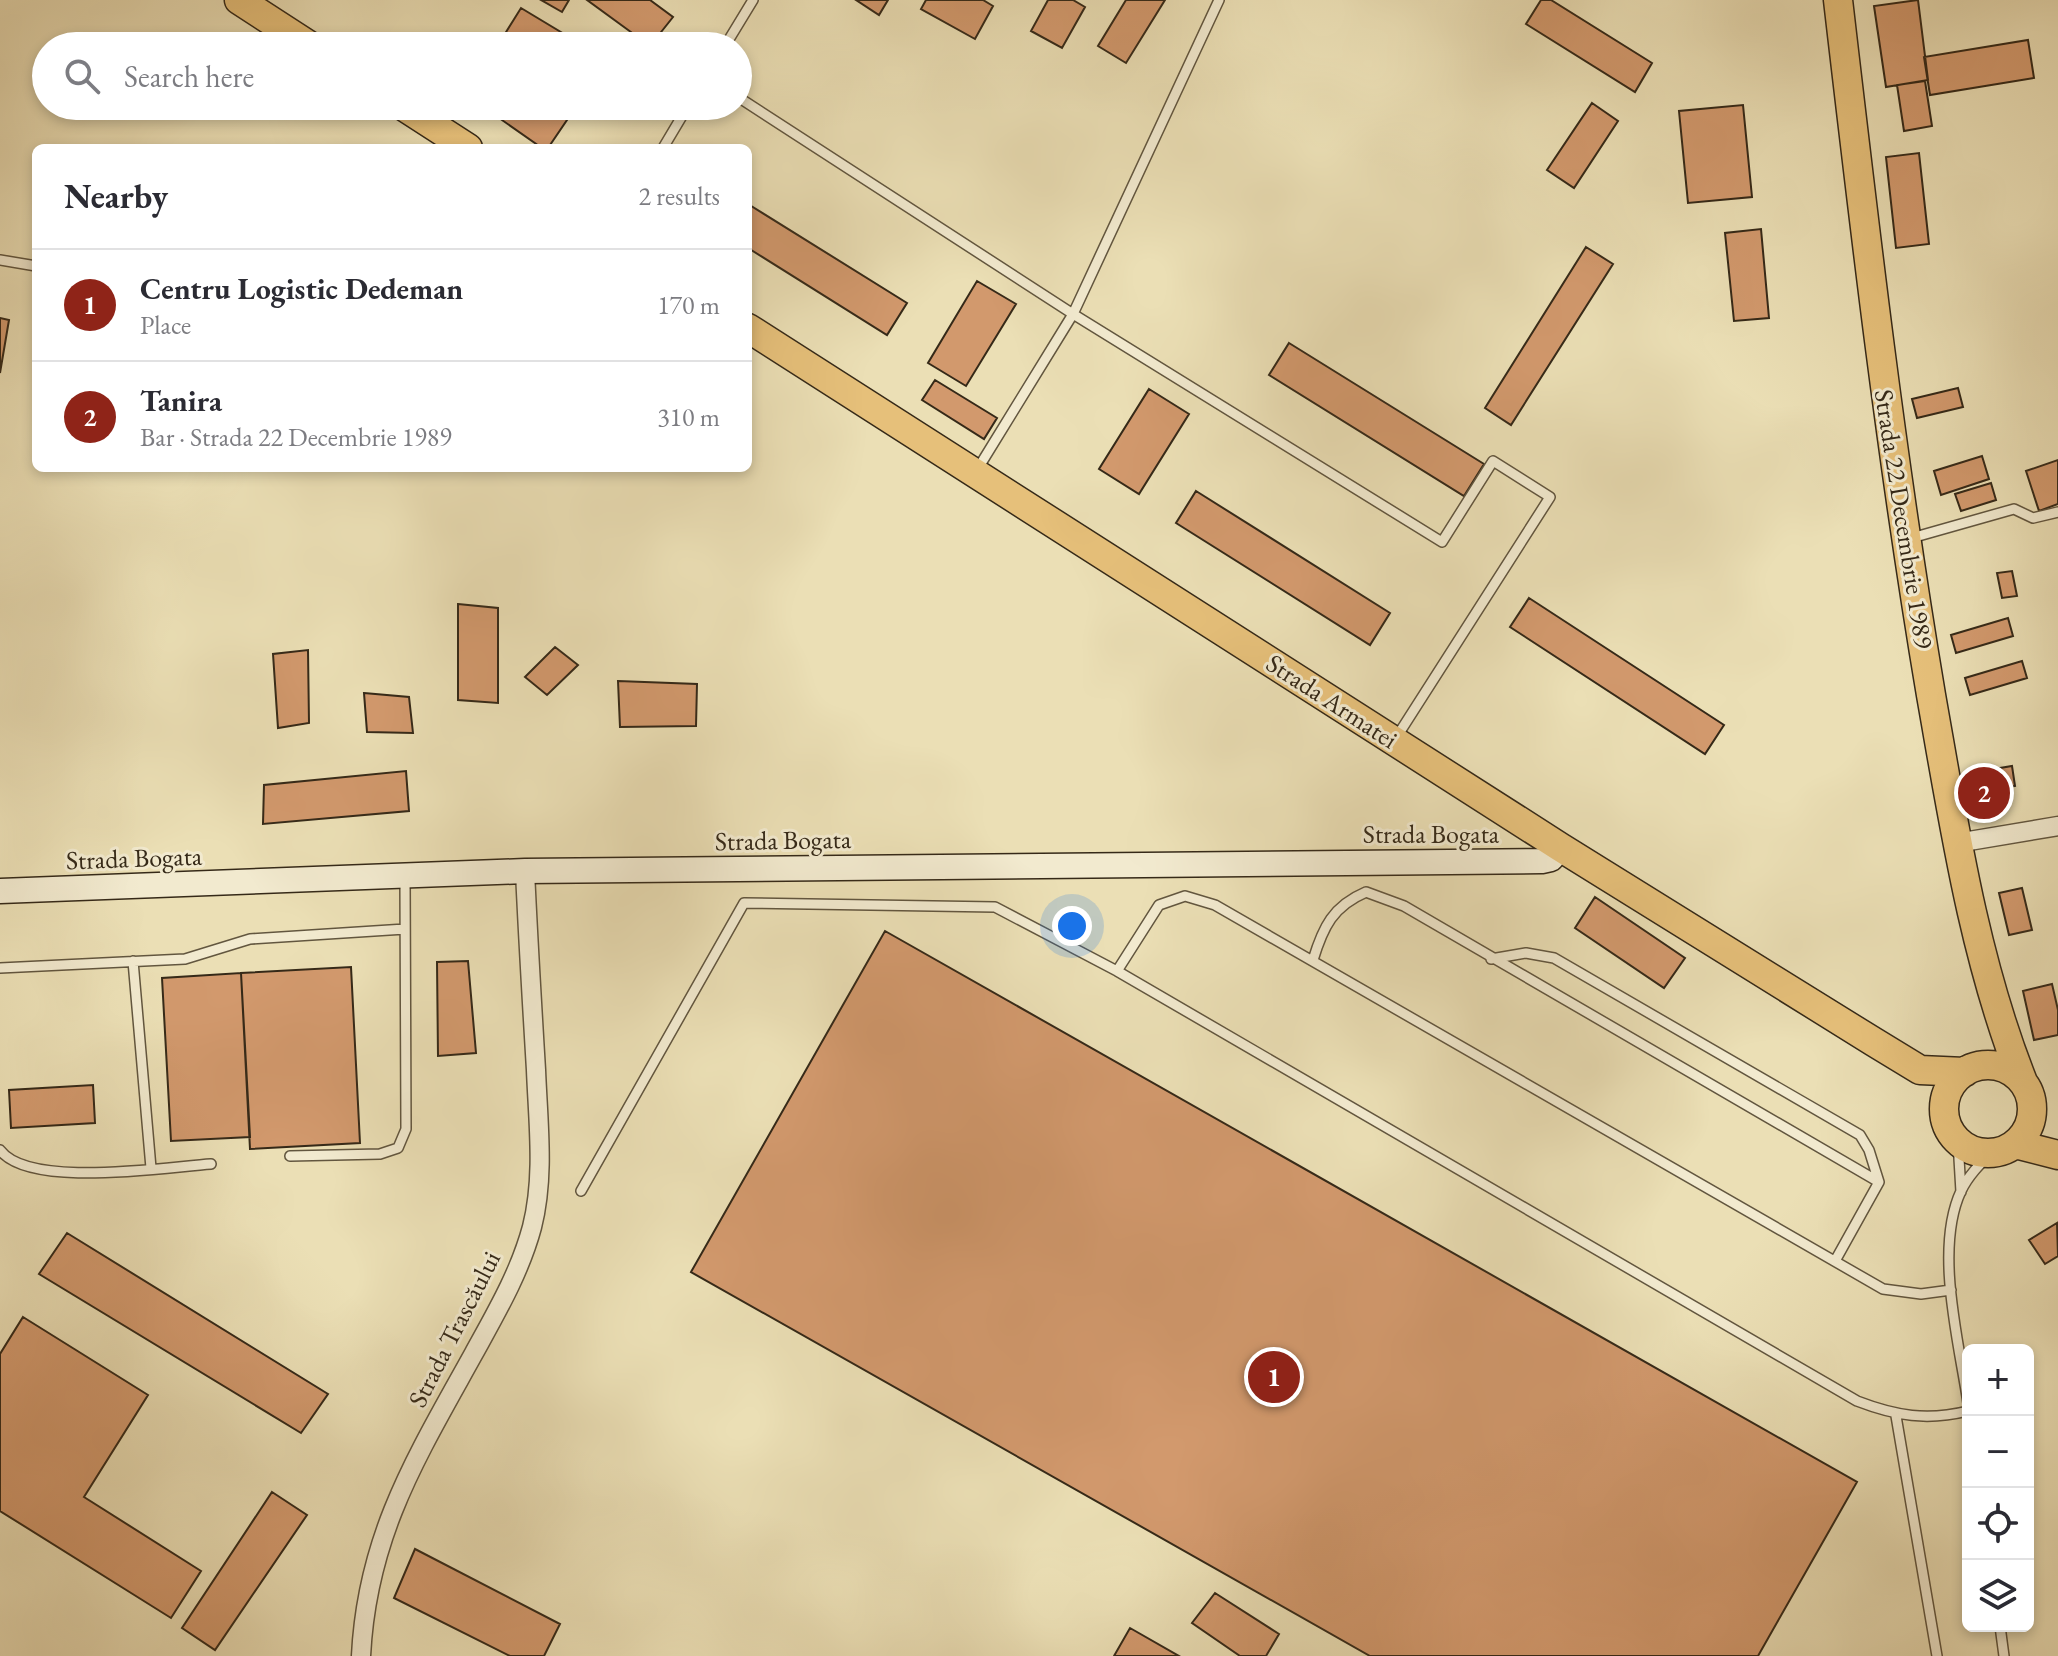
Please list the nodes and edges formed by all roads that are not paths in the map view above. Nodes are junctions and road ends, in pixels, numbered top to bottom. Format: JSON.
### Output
{"nodes":[{"id":1,"x":239,"y":0,"type":"edge"},
{"id":2,"x":753,"y":0,"type":"edge"},
{"id":3,"x":1219,"y":0,"type":"edge"},
{"id":4,"x":1838,"y":0,"type":"edge"},
{"id":5,"x":288,"y":32,"type":"edge"},
{"id":6,"x":734,"y":32,"type":"edge"},
{"id":7,"x":752,"y":106,"type":"edge"},
{"id":8,"x":425,"y":120,"type":"edge"},
{"id":9,"x":680,"y":120,"type":"edge"},
{"id":10,"x":462,"y":144,"type":"edge"},
{"id":11,"x":665,"y":144,"type":"edge"},
{"id":12,"x":0,"y":260,"type":"edge"},
{"id":13,"x":32,"y":265,"type":"edge"},
{"id":14,"x":1073,"y":314,"type":"junction"},
{"id":15,"x":752,"y":331,"type":"edge"},
{"id":16,"x":975,"y":473,"type":"junction"},
{"id":17,"x":2058,"y":512,"type":"edge"},
{"id":18,"x":1905,"y":540,"type":"junction"},
{"id":19,"x":1394,"y":740,"type":"junction"},
{"id":20,"x":2058,"y":826,"type":"edge"},
{"id":21,"x":1957,"y":843,"type":"junction"},
{"id":22,"x":1560,"y":847,"type":"junction"},
{"id":23,"x":525,"y":871,"type":"junction"},
{"id":24,"x":405,"y":875,"type":"junction"},
{"id":25,"x":0,"y":891,"type":"edge"},
{"id":26,"x":405,"y":929,"type":"junction"},
{"id":27,"x":1491,"y":959,"type":"junction"},
{"id":28,"x":1313,"y":960,"type":"junction"},
{"id":29,"x":133,"y":961,"type":"junction"},
{"id":30,"x":0,"y":968,"type":"edge"},
{"id":31,"x":1117,"y":971,"type":"junction"},
{"id":32,"x":2003,"y":1033,"type":"junction"},
{"id":33,"x":1975,"y":1068,"type":"junction"},
{"id":34,"x":1920,"y":1070,"type":"junction"},
{"id":35,"x":2023,"y":1082,"type":"junction"},
{"id":36,"x":1944,"y":1109,"type":"junction"},
{"id":37,"x":2031,"y":1116,"type":"junction"},
{"id":38,"x":1958,"y":1142,"type":"junction"},
{"id":39,"x":2003,"y":1148,"type":"junction"},
{"id":40,"x":0,"y":1150,"type":"edge"},
{"id":41,"x":2055,"y":1153,"type":"edge"},
{"id":42,"x":290,"y":1156,"type":"dead end"},
{"id":43,"x":211,"y":1164,"type":"dead end"},
{"id":44,"x":151,"y":1168,"type":"junction"},
{"id":45,"x":1879,"y":1182,"type":"junction"},
{"id":46,"x":581,"y":1191,"type":"dead end"},
{"id":47,"x":1961,"y":1192,"type":"junction"},
{"id":48,"x":1835,"y":1261,"type":"junction"},
{"id":49,"x":1951,"y":1290,"type":"junction"},
{"id":50,"x":1962,"y":1363,"type":"edge"},
{"id":51,"x":1962,"y":1412,"type":"edge"},
{"id":52,"x":1896,"y":1416,"type":"junction"},
{"id":53,"x":2001,"y":1632,"type":"edge"},
{"id":54,"x":361,"y":1656,"type":"edge"},
{"id":55,"x":1937,"y":1656,"type":"edge"},
{"id":56,"x":2004,"y":1656,"type":"edge"}],
"edges":[{"from":1,"to":5,"type":"main road"},
{"from":2,"to":6,"type":"lane"},
{"from":3,"to":14,"type":"lane"},
{"from":4,"to":18,"type":"main road","name":"Strada 22 Decembrie 1989"},
{"from":7,"to":14,"type":"lane"},
{"from":8,"to":10,"type":"main road"},
{"from":9,"to":11,"type":"lane"},
{"from":12,"to":13,"type":"lane"},
{"from":14,"to":16,"type":"lane"},
{"from":14,"to":19,"type":"lane"},
{"from":15,"to":16,"type":"main road","name":"Strada Armatei"},
{"from":16,"to":19,"type":"main road","name":"Strada Armatei"},
{"from":17,"to":18,"type":"lane"},
{"from":18,"to":21,"type":"main road","name":"Strada 22 Decembrie 1989"},
{"from":19,"to":22,"type":"main road","name":"Strada Armatei"},
{"from":20,"to":21,"type":"street"},
{"from":21,"to":32,"type":"main road","name":"Strada 22 Decembrie 1989"},
{"from":22,"to":23,"type":"main road","name":"Strada Bogata"},
{"from":22,"to":34,"type":"main road","name":"Strada Armatei"},
{"from":23,"to":24,"type":"main road","name":"Strada Bogata"},
{"from":23,"to":54,"type":"street","name":"Strada Trascăului"},
{"from":24,"to":25,"type":"main road","name":"Strada Bogata"},
{"from":24,"to":26,"type":"lane"},
{"from":26,"to":29,"type":"lane"},
{"from":26,"to":42,"type":"lane"},
{"from":27,"to":28,"type":"lane"},
{"from":27,"to":45,"type":"lane"},
{"from":27,"to":45,"type":"lane"},
{"from":28,"to":31,"type":"lane"},
{"from":28,"to":48,"type":"lane"},
{"from":29,"to":30,"type":"lane"},
{"from":29,"to":44,"type":"lane"},
{"from":31,"to":46,"type":"lane"},
{"from":31,"to":52,"type":"lane"},
{"from":32,"to":33,"type":"main road"},
{"from":32,"to":35,"type":"main road","name":"Strada 22 Decembrie 1989"},
{"from":33,"to":34,"type":"main road","name":"Strada Armatei"},
{"from":33,"to":35,"type":"main road"},
{"from":33,"to":36,"type":"main road"},
{"from":34,"to":36,"type":"main road","name":"Strada Armatei"},
{"from":35,"to":37,"type":"main road"},
{"from":36,"to":38,"type":"main road"},
{"from":37,"to":39,"type":"main road"},
{"from":37,"to":41,"type":"main road"},
{"from":38,"to":39,"type":"main road"},
{"from":38,"to":47,"type":"lane"},
{"from":39,"to":41,"type":"main road"},
{"from":39,"to":47,"type":"lane"},
{"from":40,"to":44,"type":"lane"},
{"from":43,"to":44,"type":"lane"},
{"from":45,"to":48,"type":"lane"},
{"from":47,"to":49,"type":"lane"},
{"from":48,"to":49,"type":"lane"},
{"from":49,"to":50,"type":"lane"},
{"from":51,"to":52,"type":"lane"},
{"from":52,"to":55,"type":"lane"},
{"from":53,"to":56,"type":"lane"}]}
